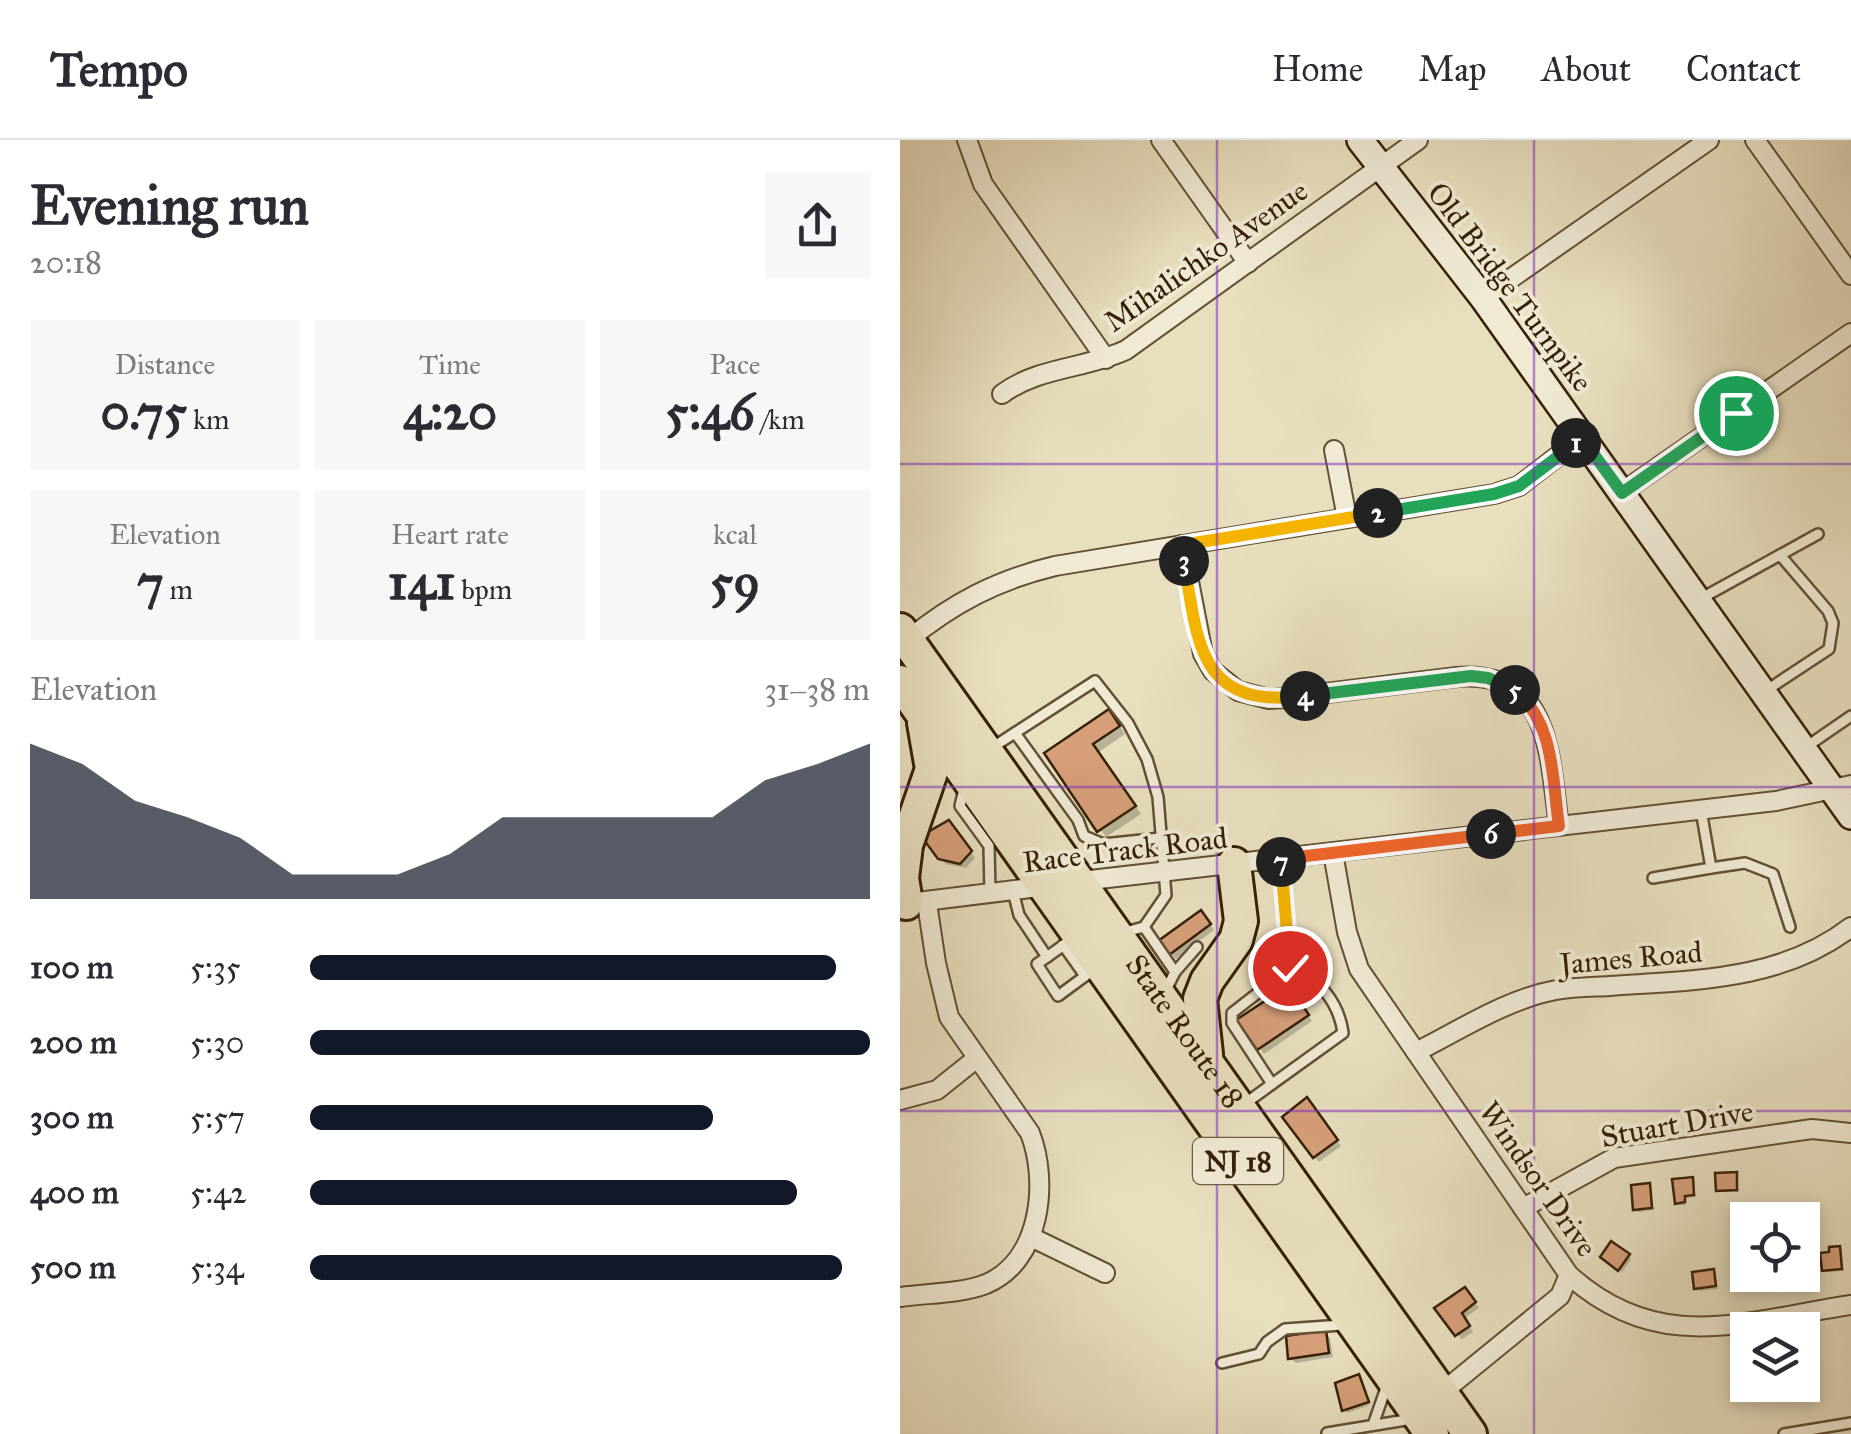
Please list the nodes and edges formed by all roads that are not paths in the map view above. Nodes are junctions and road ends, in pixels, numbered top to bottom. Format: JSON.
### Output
{"nodes":[{"id":1,"x":967,"y":140,"type":"edge"},
{"id":2,"x":1161,"y":140,"type":"edge"},
{"id":3,"x":1360,"y":140,"type":"edge"},
{"id":4,"x":1418,"y":140,"type":"edge"},
{"id":5,"x":1709,"y":140,"type":"edge"},
{"id":6,"x":1755,"y":140,"type":"edge"},
{"id":7,"x":1380,"y":167,"type":"junction"},
{"id":8,"x":1248,"y":263,"type":"junction"},
{"id":9,"x":1851,"y":274,"type":"edge"},
{"id":10,"x":1483,"y":298,"type":"junction"},
{"id":11,"x":1851,"y":334,"type":"edge"},
{"id":12,"x":1106,"y":359,"type":"junction"},
{"id":13,"x":1002,"y":394,"type":"dead end"},
{"id":14,"x":1582,"y":438,"type":"junction"},
{"id":15,"x":1334,"y":450,"type":"dead end"},
{"id":16,"x":1622,"y":493,"type":"junction"},
{"id":17,"x":1347,"y":518,"type":"junction"},
{"id":18,"x":1818,"y":534,"type":"dead end"},
{"id":19,"x":1182,"y":545,"type":"junction"},
{"id":20,"x":1780,"y":554,"type":"junction"},
{"id":21,"x":1698,"y":601,"type":"junction"},
{"id":22,"x":904,"y":635,"type":"edge"},
{"id":23,"x":900,"y":682,"type":"edge"},
{"id":24,"x":1763,"y":692,"type":"junction"},
{"id":25,"x":922,"y":714,"type":"junction"},
{"id":26,"x":1851,"y":716,"type":"edge"},
{"id":27,"x":1803,"y":749,"type":"junction"},
{"id":28,"x":982,"y":766,"type":"junction"},
{"id":29,"x":1842,"y":788,"type":"edge"},
{"id":30,"x":1700,"y":810,"type":"junction"},
{"id":31,"x":1851,"y":816,"type":"edge"},
{"id":32,"x":1559,"y":826,"type":"junction"},
{"id":33,"x":1161,"y":838,"type":"junction"},
{"id":34,"x":1071,"y":843,"type":"junction"},
{"id":35,"x":1003,"y":846,"type":"junction"},
{"id":36,"x":1333,"y":852,"type":"junction"},
{"id":37,"x":1281,"y":859,"type":"junction"},
{"id":38,"x":1234,"y":864,"type":"junction"},
{"id":39,"x":1711,"y":868,"type":"junction"},
{"id":40,"x":1164,"y":872,"type":"junction"},
{"id":41,"x":1653,"y":878,"type":"dead end"},
{"id":42,"x":1080,"y":881,"type":"junction"},
{"id":43,"x":1028,"y":888,"type":"junction"},
{"id":44,"x":990,"y":894,"type":"junction"},
{"id":45,"x":911,"y":903,"type":"edge"},
{"id":46,"x":1790,"y":927,"type":"dead end"},
{"id":47,"x":1851,"y":927,"type":"edge"},
{"id":48,"x":1131,"y":931,"type":"junction"},
{"id":49,"x":1070,"y":940,"type":"junction"},
{"id":50,"x":1197,"y":947,"type":"dead end"},
{"id":51,"x":1047,"y":957,"type":"junction"},
{"id":52,"x":1290,"y":968,"type":"junction"},
{"id":53,"x":1093,"y":971,"type":"junction"},
{"id":54,"x":1169,"y":985,"type":"junction"},
{"id":55,"x":1416,"y":1052,"type":"junction"},
{"id":56,"x":977,"y":1058,"type":"junction"},
{"id":57,"x":1207,"y":1058,"type":"junction"},
{"id":58,"x":1272,"y":1084,"type":"junction"},
{"id":59,"x":900,"y":1100,"type":"edge"},
{"id":60,"x":1240,"y":1107,"type":"junction"},
{"id":61,"x":1851,"y":1133,"type":"edge"},
{"id":62,"x":1524,"y":1208,"type":"junction"},
{"id":63,"x":1031,"y":1237,"type":"junction"},
{"id":64,"x":1105,"y":1273,"type":"dead end"},
{"id":65,"x":1570,"y":1275,"type":"junction"},
{"id":66,"x":900,"y":1297,"type":"edge"},
{"id":67,"x":1851,"y":1305,"type":"edge"},
{"id":68,"x":1354,"y":1325,"type":"junction"},
{"id":69,"x":1222,"y":1363,"type":"dead end"},
{"id":70,"x":1390,"y":1377,"type":"junction"},
{"id":71,"x":1431,"y":1415,"type":"edge"},
{"id":72,"x":1851,"y":1423,"type":"edge"},
{"id":73,"x":1373,"y":1425,"type":"junction"},
{"id":74,"x":1327,"y":1433,"type":"edge"},
{"id":75,"x":1470,"y":1434,"type":"edge"},
{"id":76,"x":1784,"y":1434,"type":"edge"}],
"edges":[{"from":1,"to":12,"type":"street"},
{"from":2,"to":8,"type":"street"},
{"from":3,"to":7,"type":"street","name":"Old Bridge Turnpike"},
{"from":4,"to":7,"type":"street","name":"Mihalichko Avenue"},
{"from":5,"to":10,"type":"street"},
{"from":6,"to":9,"type":"street"},
{"from":7,"to":8,"type":"street","name":"Mihalichko Avenue"},
{"from":7,"to":10,"type":"street","name":"Old Bridge Turnpike"},
{"from":8,"to":12,"type":"street","name":"Mihalichko Avenue"},
{"from":10,"to":14,"type":"street","name":"Old Bridge Turnpike"},
{"from":11,"to":16,"type":"street"},
{"from":12,"to":13,"type":"street","name":"Mihalichko Avenue"},
{"from":14,"to":16,"type":"street","name":"Old Bridge Turnpike"},
{"from":14,"to":17,"type":"street"},
{"from":15,"to":17,"type":"street"},
{"from":16,"to":21,"type":"street","name":"Old Bridge Turnpike"},
{"from":17,"to":19,"type":"street"},
{"from":18,"to":20,"type":"lane"},
{"from":19,"to":22,"type":"street"},
{"from":19,"to":32,"type":"street"},
{"from":20,"to":21,"type":"lane"},
{"from":20,"to":24,"type":"lane"},
{"from":21,"to":24,"type":"street","name":"Old Bridge Turnpike"},
{"from":22,"to":28,"type":"highway","name":"State Route 18","number":"NJ 18"},
{"from":23,"to":25,"type":"highway","name":"State Route 18","number":"NJ 18"},
{"from":24,"to":27,"type":"street","name":"Old Bridge Turnpike"},
{"from":25,"to":28,"type":"highway","name":"State Route 18","number":"NJ 18"},
{"from":25,"to":45,"type":"highway"},
{"from":26,"to":27,"type":"lane"},
{"from":27,"to":29,"type":"street","name":"Old Bridge Turnpike"},
{"from":28,"to":33,"type":"lane"},
{"from":28,"to":34,"type":"highway","name":"State Route 18","number":"NJ 18"},
{"from":28,"to":35,"type":"highway","name":"State Route 18","number":"NJ 18"},
{"from":29,"to":30,"type":"street","name":"Race Track Road"},
{"from":29,"to":31,"type":"street","name":"Old Bridge Turnpike"},
{"from":30,"to":32,"type":"street","name":"Race Track Road"},
{"from":30,"to":39,"type":"lane"},
{"from":32,"to":36,"type":"street","name":"Race Track Road"},
{"from":33,"to":34,"type":"lane"},
{"from":33,"to":40,"type":"lane"},
{"from":34,"to":42,"type":"highway","name":"State Route 18","number":"NJ 18"},
{"from":35,"to":43,"type":"highway","name":"State Route 18","number":"NJ 18"},
{"from":35,"to":44,"type":"lane"},
{"from":36,"to":37,"type":"street","name":"Race Track Road"},
{"from":36,"to":55,"type":"street","name":"Windsor Drive"},
{"from":37,"to":38,"type":"street","name":"Race Track Road"},
{"from":37,"to":52,"type":"lane"},
{"from":38,"to":40,"type":"street","name":"Race Track Road"},
{"from":38,"to":57,"type":"highway"},
{"from":39,"to":41,"type":"lane"},
{"from":39,"to":46,"type":"lane"},
{"from":40,"to":42,"type":"street","name":"Race Track Road"},
{"from":40,"to":48,"type":"lane"},
{"from":42,"to":43,"type":"street","name":"Race Track Road"},
{"from":42,"to":48,"type":"highway","name":"State Route 18","number":"NJ 18"},
{"from":43,"to":44,"type":"street","name":"Race Track Road"},
{"from":43,"to":49,"type":"highway","name":"State Route 18","number":"NJ 18"},
{"from":43,"to":51,"type":"lane"},
{"from":44,"to":45,"type":"street","name":"Race Track Road"},
{"from":45,"to":56,"type":"street"},
{"from":47,"to":55,"type":"street","name":"James Road"},
{"from":48,"to":54,"type":"highway","name":"State Route 18","number":"NJ 18"},
{"from":49,"to":51,"type":"lane"},
{"from":49,"to":53,"type":"highway","name":"State Route 18","number":"NJ 18"},
{"from":50,"to":54,"type":"lane"},
{"from":51,"to":53,"type":"lane"},
{"from":52,"to":58,"type":"lane"},
{"from":52,"to":58,"type":"lane"},
{"from":53,"to":68,"type":"highway","name":"State Route 18","number":"NJ 18"},
{"from":54,"to":57,"type":"highway","name":"State Route 18","number":"NJ 18"},
{"from":55,"to":62,"type":"street","name":"Windsor Drive"},
{"from":56,"to":59,"type":"street"},
{"from":56,"to":63,"type":"street"},
{"from":57,"to":60,"type":"highway","name":"State Route 18","number":"NJ 18"},
{"from":58,"to":60,"type":"lane"},
{"from":60,"to":71,"type":"highway","name":"State Route 18","number":"NJ 18"},
{"from":61,"to":62,"type":"street","name":"Stuart Drive"},
{"from":62,"to":65,"type":"street","name":"Windsor Drive"},
{"from":63,"to":64,"type":"street"},
{"from":63,"to":66,"type":"street"},
{"from":65,"to":67,"type":"street","name":"Windsor Drive"},
{"from":65,"to":71,"type":"street"},
{"from":68,"to":69,"type":"lane"},
{"from":68,"to":70,"type":"highway","name":"State Route 18","number":"NJ 18"},
{"from":70,"to":71,"type":"highway","name":"State Route 18","number":"NJ 18"},
{"from":70,"to":73,"type":"lane"},
{"from":71,"to":73,"type":"lane"},
{"from":71,"to":75,"type":"highway","name":"State Route 18","number":"NJ 18"},
{"from":72,"to":76,"type":"lane"},
{"from":73,"to":74,"type":"lane"}]}
